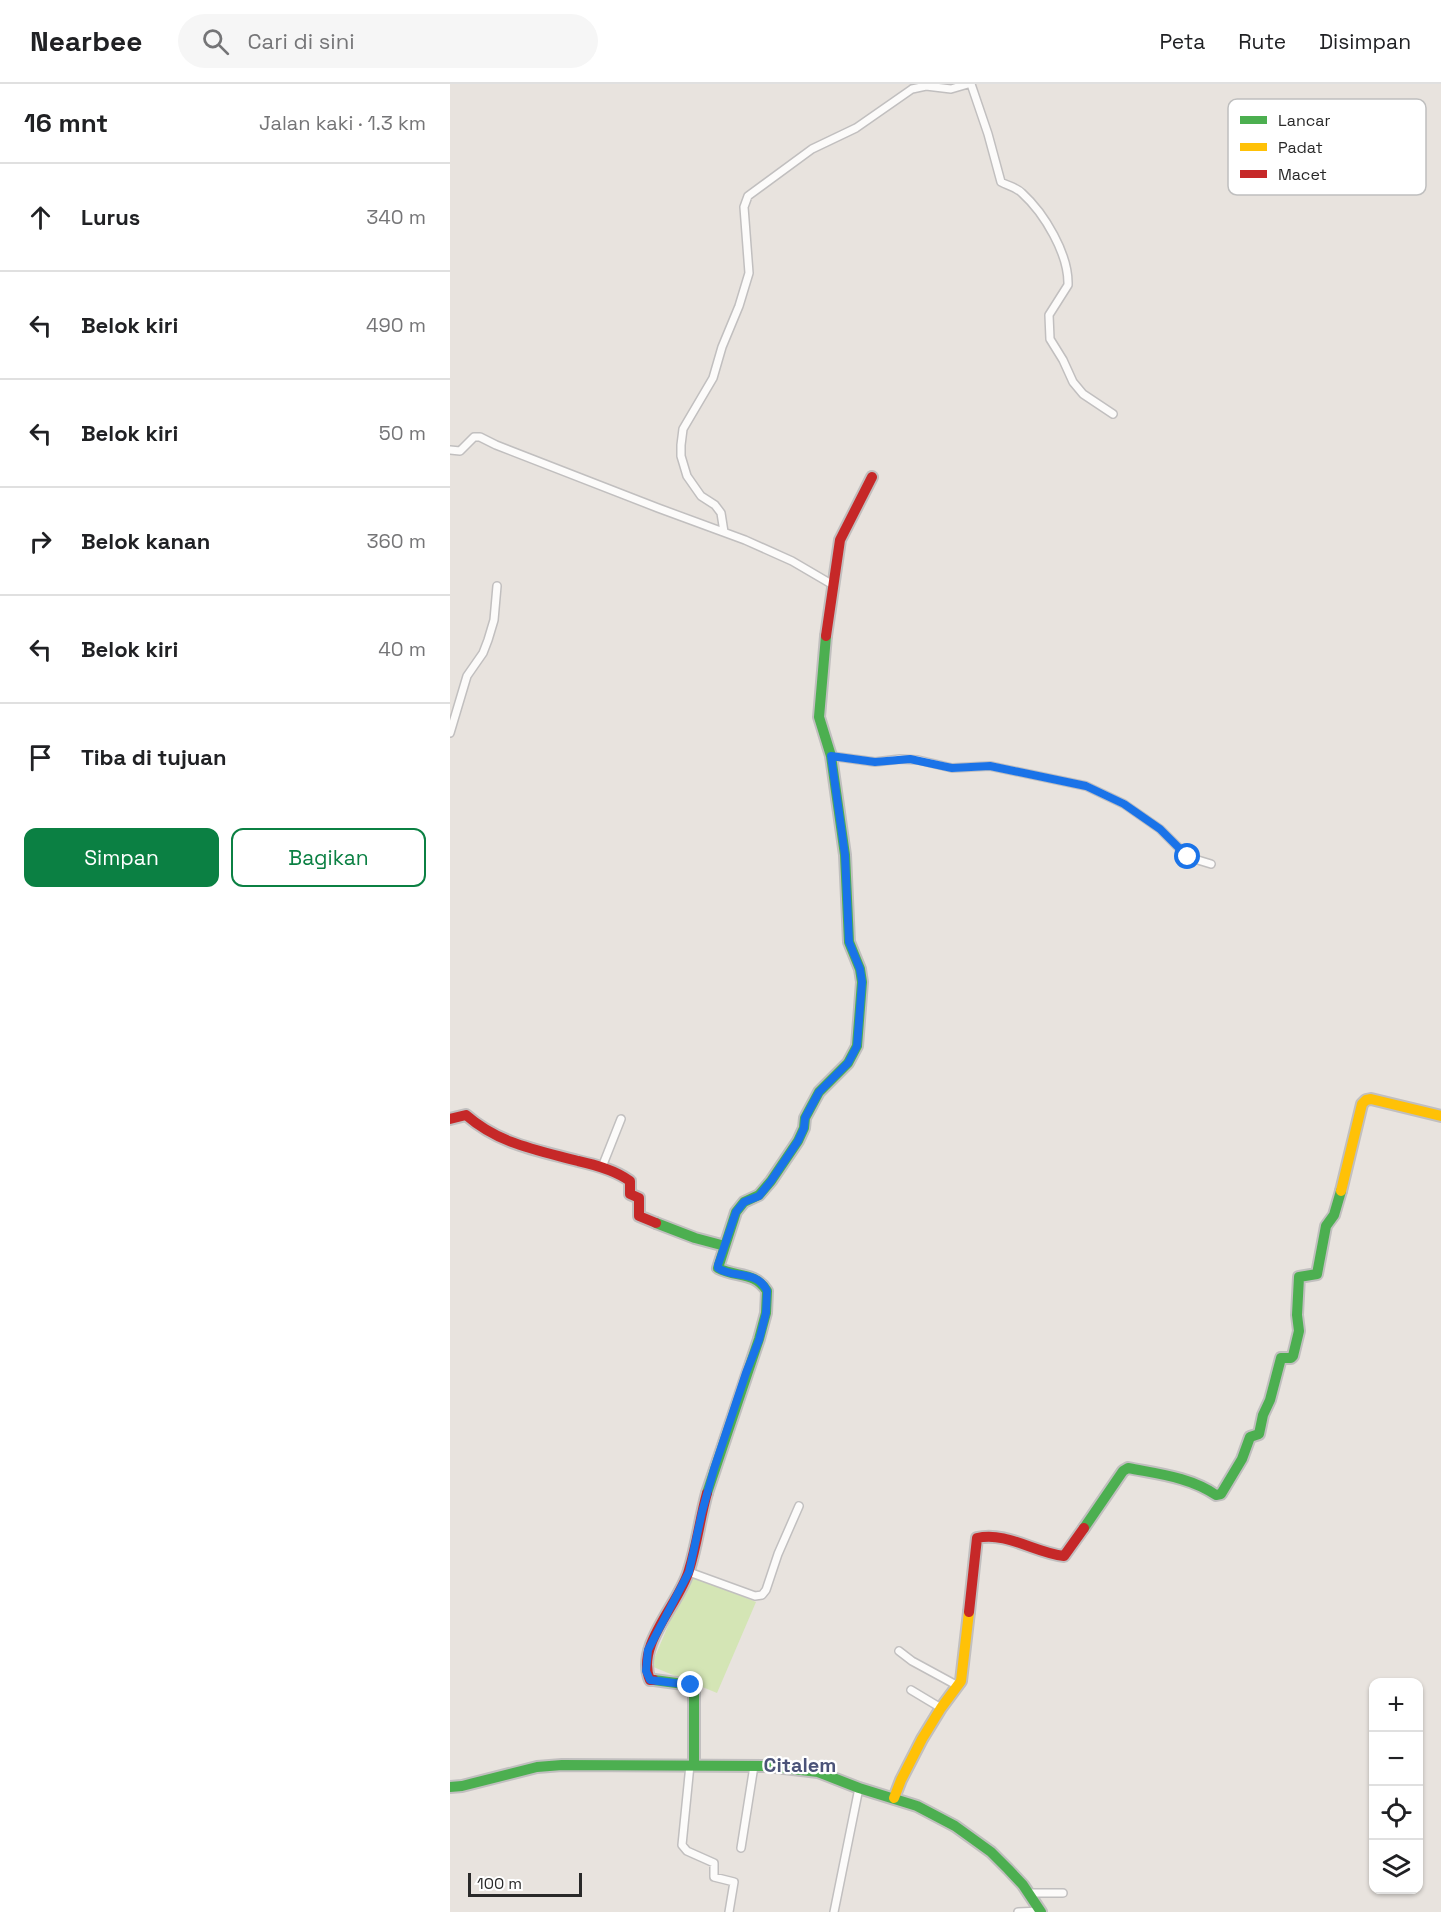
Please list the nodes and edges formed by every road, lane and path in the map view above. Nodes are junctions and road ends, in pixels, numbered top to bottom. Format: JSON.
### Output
{"nodes":[{"id":1,"x":970,"y":84,"type":"edge"},
{"id":2,"x":913,"y":87,"type":"edge"},
{"id":3,"x":1113,"y":414,"type":"dead end"},
{"id":4,"x":450,"y":450,"type":"edge"},
{"id":5,"x":872,"y":477,"type":"dead end"},
{"id":6,"x":724,"y":532,"type":"junction"},
{"id":7,"x":833,"y":585,"type":"junction"},
{"id":8,"x":496,"y":586,"type":"dead end"},
{"id":9,"x":450,"y":733,"type":"edge"},
{"id":10,"x":831,"y":756,"type":"junction"},
{"id":11,"x":1211,"y":864,"type":"dead end"},
{"id":12,"x":1441,"y":1116,"type":"edge"},
{"id":13,"x":450,"y":1119,"type":"edge"},
{"id":14,"x":621,"y":1119,"type":"dead end"},
{"id":15,"x":602,"y":1167,"type":"junction"},
{"id":16,"x":725,"y":1246,"type":"junction"},
{"id":17,"x":799,"y":1506,"type":"dead end"},
{"id":18,"x":689,"y":1572,"type":"junction"},
{"id":19,"x":899,"y":1651,"type":"dead end"},
{"id":20,"x":958,"y":1686,"type":"junction"},
{"id":21,"x":911,"y":1690,"type":"dead end"},
{"id":22,"x":941,"y":1708,"type":"junction"},
{"id":23,"x":692,"y":1765,"type":"junction"},
{"id":24,"x":754,"y":1766,"type":"junction"},
{"id":25,"x":450,"y":1787,"type":"edge"},
{"id":26,"x":859,"y":1788,"type":"junction"},
{"id":27,"x":894,"y":1798,"type":"junction"},
{"id":28,"x":741,"y":1848,"type":"dead end"},
{"id":29,"x":1028,"y":1893,"type":"junction"},
{"id":30,"x":1063,"y":1893,"type":"dead end"},
{"id":31,"x":729,"y":1912,"type":"edge"},
{"id":32,"x":834,"y":1912,"type":"edge"},
{"id":33,"x":1018,"y":1912,"type":"edge"},
{"id":34,"x":1041,"y":1912,"type":"edge"}],
"edges":[{"from":1,"to":2,"type":"street"},
{"from":1,"to":3,"type":"street"},
{"from":2,"to":6,"type":"street"},
{"from":4,"to":6,"type":"street"},
{"from":5,"to":7,"type":"street"},
{"from":6,"to":7,"type":"street"},
{"from":7,"to":10,"type":"street"},
{"from":8,"to":9,"type":"street"},
{"from":10,"to":11,"type":"street"},
{"from":10,"to":16,"type":"street"},
{"from":12,"to":20,"type":"street"},
{"from":13,"to":15,"type":"street"},
{"from":14,"to":15,"type":"street"},
{"from":15,"to":16,"type":"street"},
{"from":16,"to":18,"type":"street"},
{"from":17,"to":18,"type":"street"},
{"from":18,"to":23,"type":"street"},
{"from":19,"to":20,"type":"street"},
{"from":20,"to":22,"type":"street"},
{"from":21,"to":22,"type":"street"},
{"from":22,"to":27,"type":"street"},
{"from":23,"to":24,"type":"street"},
{"from":23,"to":25,"type":"street"},
{"from":23,"to":31,"type":"street"},
{"from":24,"to":26,"type":"street"},
{"from":24,"to":28,"type":"street"},
{"from":26,"to":27,"type":"street"},
{"from":26,"to":32,"type":"street"},
{"from":27,"to":29,"type":"street"},
{"from":29,"to":30,"type":"street"},
{"from":29,"to":34,"type":"street"},
{"from":33,"to":34,"type":"street"}]}
